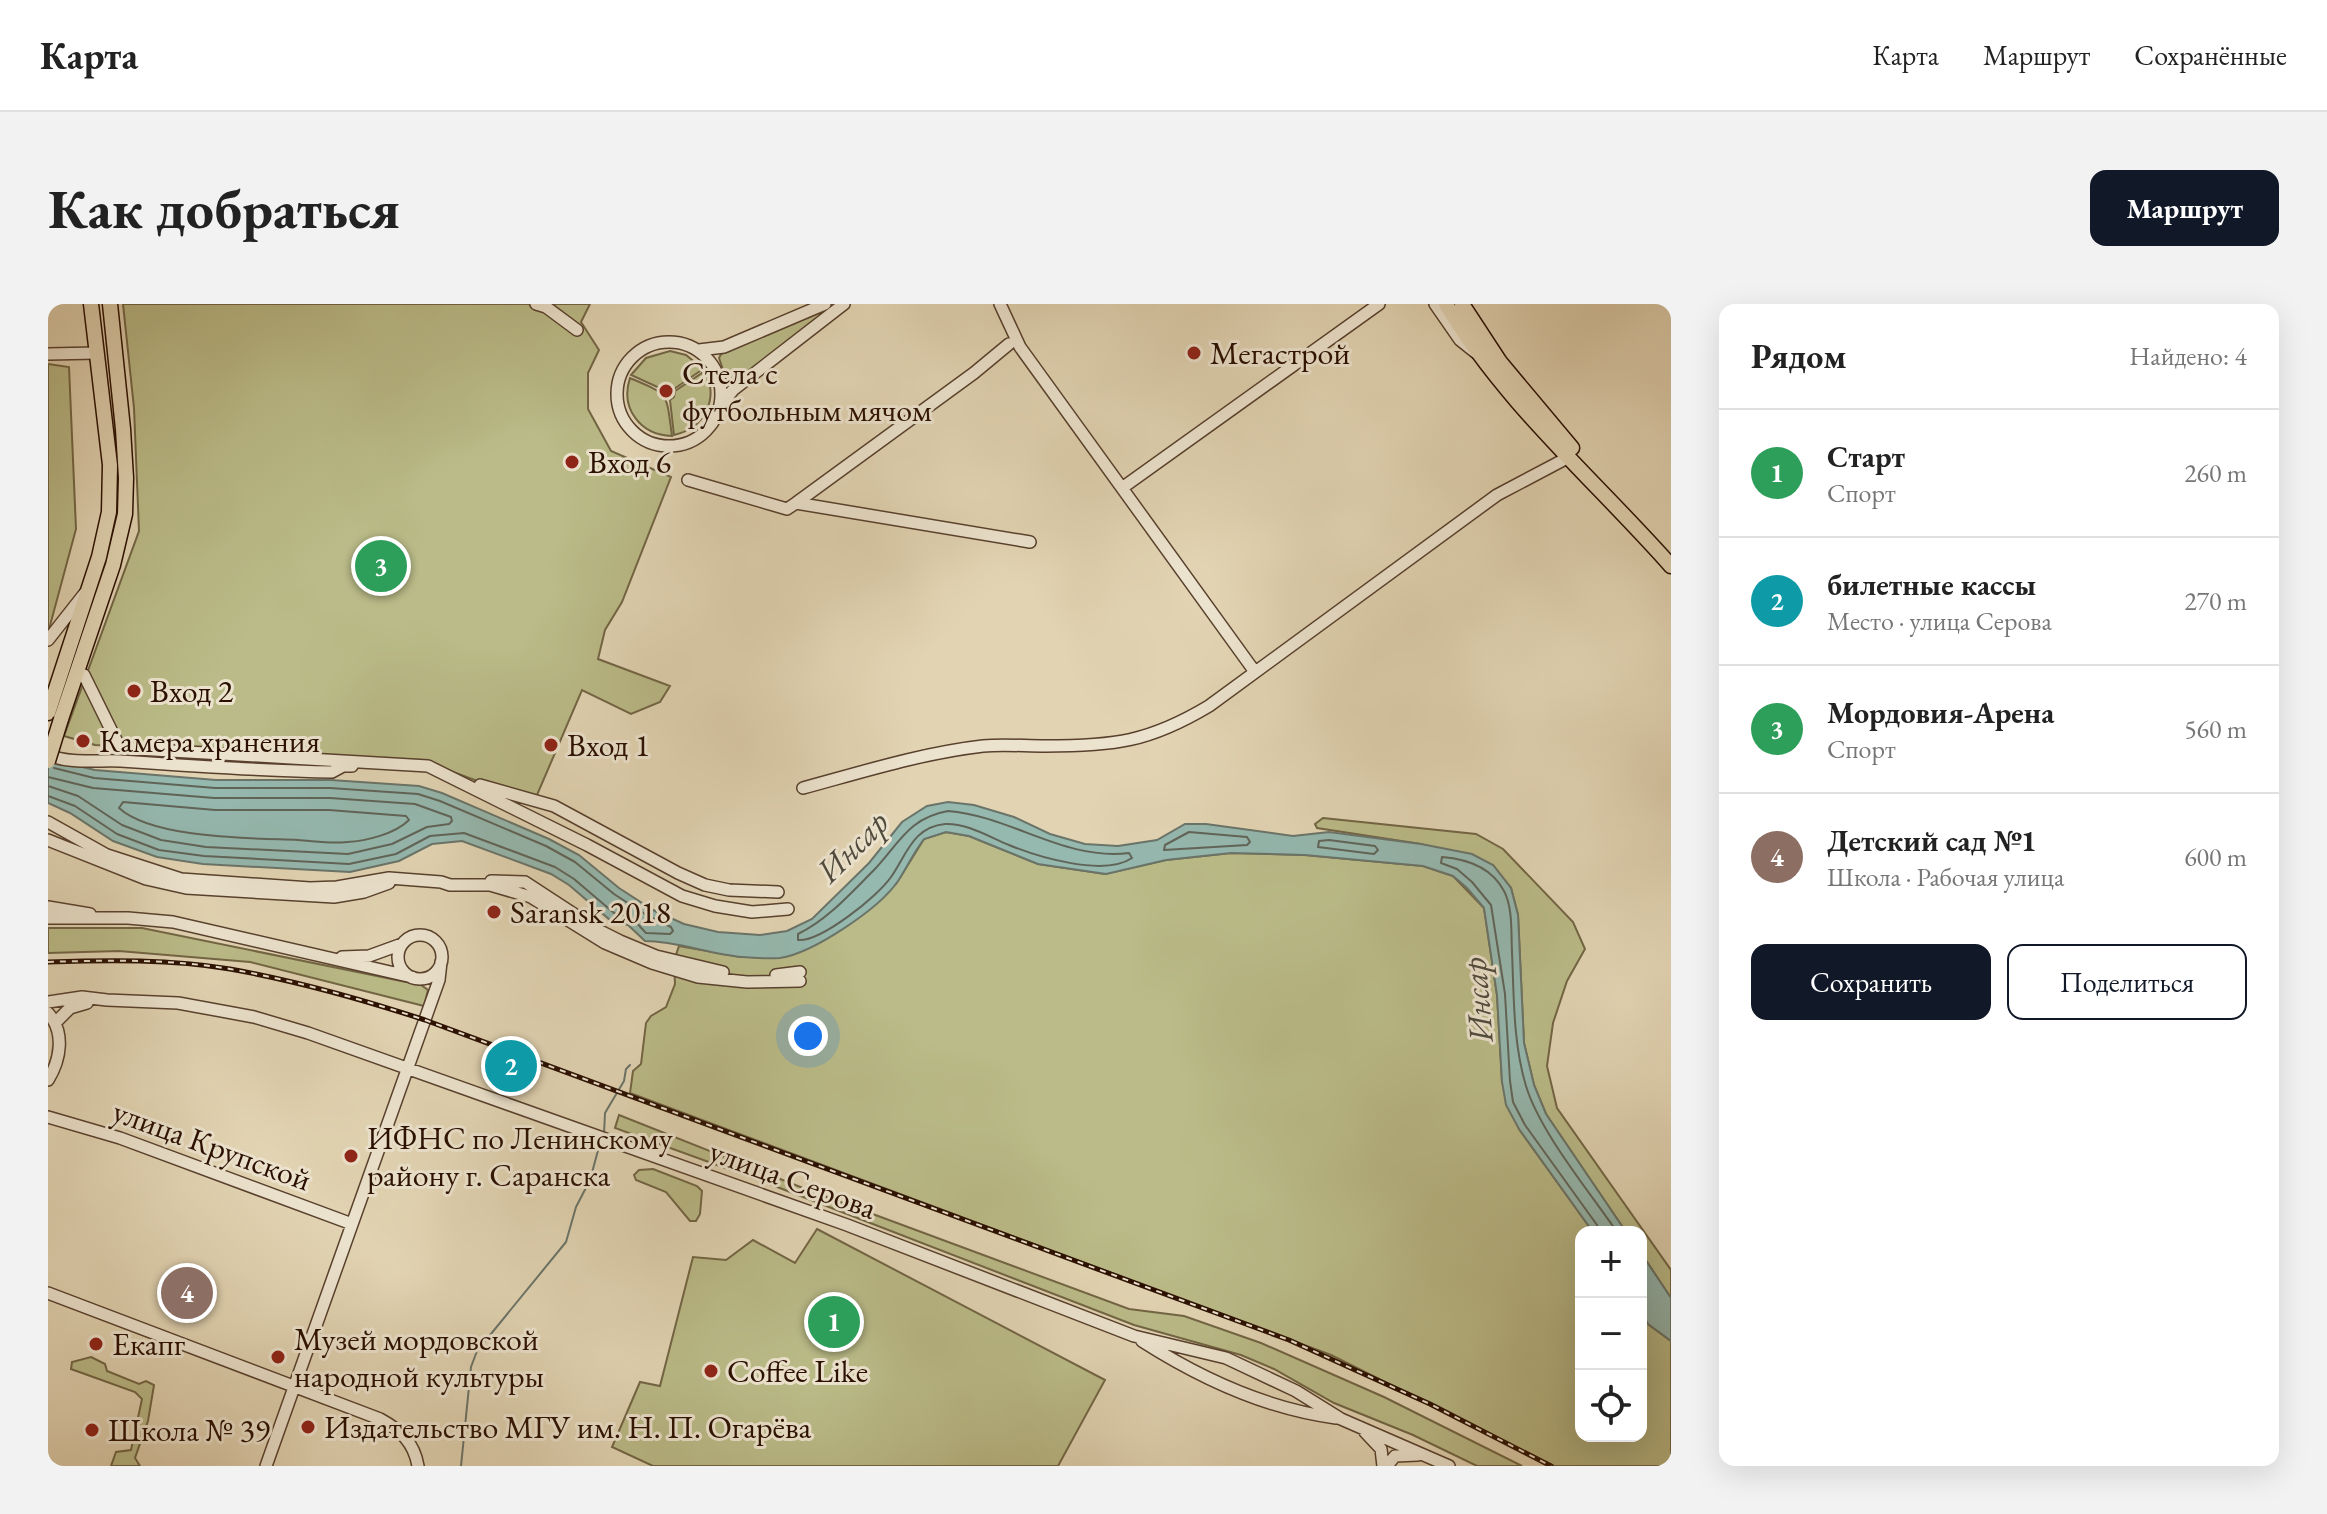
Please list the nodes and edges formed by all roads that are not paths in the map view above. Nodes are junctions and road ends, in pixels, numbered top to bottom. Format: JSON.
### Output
{"nodes":[{"id":1,"x":91,"y":304,"type":"edge"},
{"id":2,"x":110,"y":304,"type":"edge"},
{"id":3,"x":536,"y":304,"type":"edge"},
{"id":4,"x":825,"y":304,"type":"edge"},
{"id":5,"x":844,"y":304,"type":"edge"},
{"id":6,"x":1000,"y":304,"type":"edge"},
{"id":7,"x":1379,"y":304,"type":"edge"},
{"id":8,"x":1435,"y":304,"type":"edge"},
{"id":9,"x":1446,"y":304,"type":"edge"},
{"id":10,"x":1462,"y":304,"type":"edge"},
{"id":11,"x":1469,"y":304,"type":"edge"},
{"id":12,"x":94,"y":325,"type":"junction"},
{"id":13,"x":113,"y":329,"type":"junction"},
{"id":14,"x":577,"y":330,"type":"dead end"},
{"id":15,"x":1009,"y":344,"type":"dead end"},
{"id":16,"x":1482,"y":348,"type":"junction"},
{"id":17,"x":699,"y":350,"type":"junction"},
{"id":18,"x":97,"y":353,"type":"junction"},
{"id":19,"x":48,"y":354,"type":"edge"},
{"id":20,"x":720,"y":406,"type":"junction"},
{"id":21,"x":1569,"y":457,"type":"junction"},
{"id":22,"x":688,"y":480,"type":"dead end"},
{"id":23,"x":1122,"y":488,"type":"junction"},
{"id":24,"x":796,"y":503,"type":"junction"},
{"id":25,"x":1030,"y":542,"type":"dead end"},
{"id":26,"x":1671,"y":553,"type":"edge"},
{"id":27,"x":1671,"y":566,"type":"edge"},
{"id":28,"x":87,"y":589,"type":"junction"},
{"id":29,"x":48,"y":641,"type":"edge"},
{"id":30,"x":68,"y":649,"type":"junction"},
{"id":31,"x":1255,"y":672,"type":"junction"},
{"id":32,"x":84,"y":675,"type":"dead end"},
{"id":33,"x":55,"y":716,"type":"edge"},
{"id":34,"x":48,"y":758,"type":"edge"},
{"id":35,"x":457,"y":779,"type":"junction"},
{"id":36,"x":803,"y":788,"type":"dead end"},
{"id":37,"x":50,"y":823,"type":"edge"},
{"id":38,"x":48,"y":840,"type":"edge"},
{"id":39,"x":401,"y":879,"type":"junction"},
{"id":40,"x":778,"y":892,"type":"dead end"},
{"id":41,"x":48,"y":907,"type":"edge"},
{"id":42,"x":788,"y":909,"type":"dead end"},
{"id":43,"x":48,"y":918,"type":"edge"},
{"id":44,"x":118,"y":918,"type":"junction"},
{"id":45,"x":402,"y":944,"type":"junction"},
{"id":46,"x":330,"y":958,"type":"junction"},
{"id":47,"x":441,"y":962,"type":"junction"},
{"id":48,"x":800,"y":977,"type":"dead end"},
{"id":49,"x":415,"y":978,"type":"junction"},
{"id":50,"x":433,"y":996,"type":"junction"},
{"id":51,"x":107,"y":1000,"type":"junction"},
{"id":52,"x":48,"y":1002,"type":"edge"},
{"id":53,"x":52,"y":1017,"type":"edge"},
{"id":54,"x":408,"y":1068,"type":"junction"},
{"id":55,"x":48,"y":1080,"type":"edge"},
{"id":56,"x":49,"y":1116,"type":"edge"},
{"id":57,"x":352,"y":1224,"type":"junction"},
{"id":58,"x":48,"y":1293,"type":"edge"},
{"id":59,"x":1134,"y":1336,"type":"junction"},
{"id":60,"x":1226,"y":1358,"type":"junction"},
{"id":61,"x":1207,"y":1378,"type":"junction"},
{"id":62,"x":294,"y":1386,"type":"junction"},
{"id":63,"x":1341,"y":1419,"type":"junction"},
{"id":64,"x":1355,"y":1425,"type":"junction"},
{"id":65,"x":1424,"y":1455,"type":"junction"},
{"id":66,"x":266,"y":1466,"type":"edge"},
{"id":67,"x":418,"y":1466,"type":"edge"},
{"id":68,"x":1385,"y":1466,"type":"edge"},
{"id":69,"x":1449,"y":1466,"type":"edge"}],
"edges":[{"from":1,"to":12,"type":"main road"},
{"from":2,"to":13,"type":"main road"},
{"from":3,"to":14,"type":"street"},
{"from":4,"to":17,"type":"street"},
{"from":5,"to":20,"type":"street"},
{"from":6,"to":23,"type":"street"},
{"from":7,"to":23,"type":"street"},
{"from":8,"to":16,"type":"street"},
{"from":9,"to":16,"type":"main road"},
{"from":10,"to":16,"type":"main road"},
{"from":11,"to":16,"type":"street"},
{"from":12,"to":13,"type":"main road"},
{"from":12,"to":18,"type":"main road"},
{"from":13,"to":33,"type":"main road"},
{"from":15,"to":24,"type":"street"},
{"from":16,"to":21,"type":"main road"},
{"from":16,"to":26,"type":"main road"},
{"from":17,"to":20,"type":"street"},
{"from":17,"to":20,"type":"street"},
{"from":18,"to":19,"type":"street"},
{"from":18,"to":28,"type":"main road"},
{"from":21,"to":27,"type":"main road"},
{"from":21,"to":31,"type":"street"},
{"from":22,"to":24,"type":"street"},
{"from":23,"to":31,"type":"street"},
{"from":24,"to":25,"type":"street"},
{"from":28,"to":29,"type":"street"},
{"from":28,"to":30,"type":"main road"},
{"from":29,"to":30,"type":"street"},
{"from":30,"to":33,"type":"main road"},
{"from":31,"to":36,"type":"street"},
{"from":32,"to":35,"type":"street"},
{"from":33,"to":34,"type":"main road","bridge":true},
{"from":34,"to":35,"type":"street"},
{"from":35,"to":40,"type":"street"},
{"from":35,"to":42,"type":"street"},
{"from":37,"to":38,"type":"street"},
{"from":37,"to":39,"type":"street"},
{"from":38,"to":39,"type":"street"},
{"from":39,"to":48,"type":"street"},
{"from":41,"to":44,"type":"street"},
{"from":43,"to":44,"type":"street"},
{"from":44,"to":46,"type":"street"},
{"from":45,"to":46,"type":"street"},
{"from":45,"to":47,"type":"street"},
{"from":45,"to":49,"type":"street"},
{"from":46,"to":49,"type":"street"},
{"from":47,"to":49,"type":"street"},
{"from":47,"to":50,"type":"street"},
{"from":49,"to":50,"type":"street"},
{"from":50,"to":54,"type":"street"},
{"from":51,"to":52,"type":"street","name":"улица Серова"},
{"from":51,"to":53,"type":"street","name":"улица Серова"},
{"from":51,"to":54,"type":"street","name":"улица Серова"},
{"from":53,"to":55,"type":"street"},
{"from":54,"to":57,"type":"street"},
{"from":54,"to":59,"type":"street","name":"улица Серова"},
{"from":56,"to":57,"type":"street","name":"улица Крупской"},
{"from":57,"to":62,"type":"street"},
{"from":58,"to":62,"type":"street"},
{"from":59,"to":60,"type":"street","name":"улица Серова"},
{"from":59,"to":61,"type":"street","name":"улица Серова"},
{"from":60,"to":61,"type":"street"},
{"from":60,"to":63,"type":"street","name":"улица Серова"},
{"from":61,"to":63,"type":"street","name":"улица Серова"},
{"from":62,"to":66,"type":"street"},
{"from":62,"to":67,"type":"street"},
{"from":63,"to":64,"type":"street","name":"улица Серова"},
{"from":64,"to":65,"type":"street","name":"улица Серова"},
{"from":64,"to":68,"type":"street"},
{"from":65,"to":68,"type":"street"},
{"from":65,"to":69,"type":"street","name":"улица Серова"}]}
